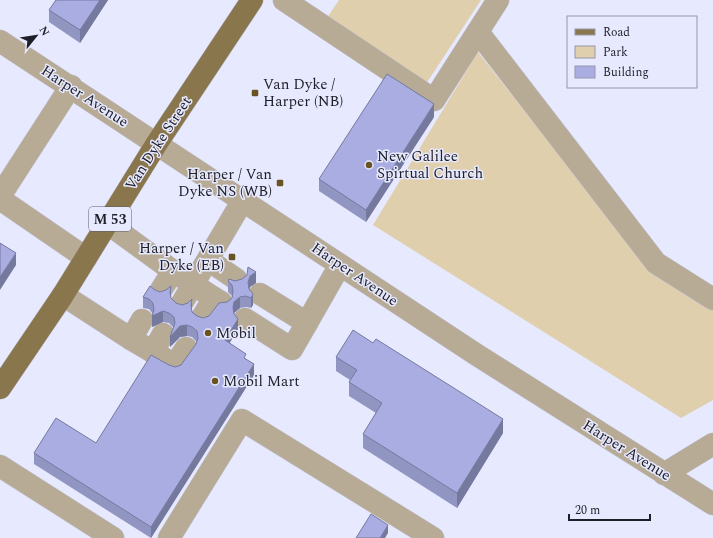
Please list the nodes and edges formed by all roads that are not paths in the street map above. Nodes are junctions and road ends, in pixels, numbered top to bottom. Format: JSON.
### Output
{"nodes":[{"id":1,"x":252,"y":0,"type":"edge"},
{"id":2,"x":284,"y":0,"type":"edge"},
{"id":3,"x":498,"y":0,"type":"edge"},
{"id":4,"x":478,"y":32,"type":"junction"},
{"id":5,"x":0,"y":41,"type":"edge"},
{"id":6,"x":71,"y":86,"type":"junction"},
{"id":7,"x":157,"y":144,"type":"junction"},
{"id":8,"x":0,"y":197,"type":"edge"},
{"id":9,"x":243,"y":200,"type":"junction"},
{"id":10,"x":107,"y":223,"type":"junction"},
{"id":11,"x":86,"y":258,"type":"junction"},
{"id":12,"x":208,"y":260,"type":"junction"},
{"id":13,"x":340,"y":264,"type":"junction"},
{"id":14,"x":173,"y":271,"type":"junction"},
{"id":15,"x":236,"y":279,"type":"edge"},
{"id":16,"x":193,"y":285,"type":"junction"},
{"id":17,"x":161,"y":290,"type":"edge"},
{"id":18,"x":260,"y":294,"type":"dead end"},
{"id":19,"x":63,"y":295,"type":"junction"},
{"id":20,"x":713,"y":299,"type":"edge"},
{"id":21,"x":182,"y":303,"type":"edge"},
{"id":22,"x":203,"y":316,"type":"edge"},
{"id":23,"x":245,"y":319,"type":"dead end"},
{"id":24,"x":142,"y":320,"type":"dead end"},
{"id":25,"x":307,"y":322,"type":"junction"},
{"id":26,"x":164,"y":334,"type":"dead end"},
{"id":27,"x":131,"y":339,"type":"junction"},
{"id":28,"x":186,"y":348,"type":"dead end"},
{"id":29,"x":153,"y":352,"type":"junction"},
{"id":30,"x":0,"y":388,"type":"edge"},
{"id":31,"x":713,"y":444,"type":"edge"},
{"id":32,"x":0,"y":466,"type":"edge"},
{"id":33,"x":664,"y":474,"type":"junction"},
{"id":34,"x":713,"y":504,"type":"edge"},
{"id":35,"x":113,"y":538,"type":"edge"},
{"id":36,"x":169,"y":538,"type":"edge"},
{"id":37,"x":433,"y":538,"type":"edge"}],
"edges":[{"from":1,"to":7,"type":"main road","name":"Van Dyke Street","number":"M 53"},
{"from":2,"to":4,"type":"street"},
{"from":3,"to":4,"type":"street"},
{"from":4,"to":20,"type":"street"},
{"from":5,"to":6,"type":"street","name":"Harper Avenue"},
{"from":6,"to":7,"type":"street","name":"Harper Avenue"},
{"from":6,"to":8,"type":"street"},
{"from":7,"to":9,"type":"street","name":"Harper Avenue"},
{"from":7,"to":10,"type":"main road","name":"Van Dyke Street","number":"M 53"},
{"from":8,"to":11,"type":"street"},
{"from":9,"to":12,"type":"street"},
{"from":9,"to":13,"type":"street","name":"Harper Avenue"},
{"from":10,"to":11,"type":"main road","name":"Van Dyke Street","number":"M 53"},
{"from":10,"to":14,"type":"street"},
{"from":11,"to":19,"type":"main road","name":"Van Dyke Street","number":"M 53"},
{"from":12,"to":15,"type":"street"},
{"from":12,"to":16,"type":"street"},
{"from":13,"to":25,"type":"street"},
{"from":13,"to":33,"type":"street","name":"Harper Avenue"},
{"from":14,"to":16,"type":"street"},
{"from":14,"to":17,"type":"street"},
{"from":16,"to":21,"type":"street"},
{"from":16,"to":22,"type":"street"},
{"from":18,"to":25,"type":"street"},
{"from":19,"to":27,"type":"street"},
{"from":19,"to":30,"type":"main road","name":"Van Dyke Street","number":"M 53"},
{"from":23,"to":25,"type":"street"},
{"from":24,"to":27,"type":"street"},
{"from":26,"to":29,"type":"street"},
{"from":27,"to":29,"type":"street"},
{"from":28,"to":29,"type":"street"},
{"from":31,"to":33,"type":"street"},
{"from":32,"to":35,"type":"street"},
{"from":33,"to":34,"type":"street","name":"Harper Avenue"},
{"from":36,"to":37,"type":"street"}]}
